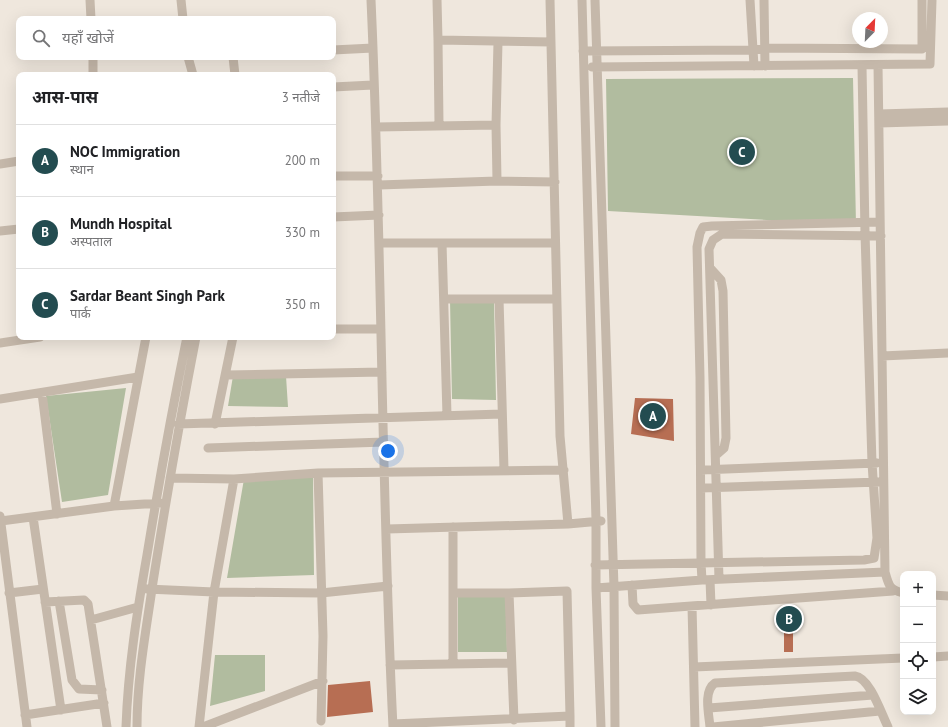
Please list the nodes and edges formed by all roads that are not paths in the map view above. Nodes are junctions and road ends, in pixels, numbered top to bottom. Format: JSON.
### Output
{"nodes":[{"id":1,"x":90,"y":0,"type":"edge"},
{"id":2,"x":181,"y":0,"type":"edge"},
{"id":3,"x":371,"y":0,"type":"edge"},
{"id":4,"x":437,"y":0,"type":"edge"},
{"id":5,"x":550,"y":0,"type":"edge"},
{"id":6,"x":582,"y":0,"type":"edge"},
{"id":7,"x":595,"y":0,"type":"edge"},
{"id":8,"x":750,"y":0,"type":"edge"},
{"id":9,"x":764,"y":0,"type":"edge"},
{"id":10,"x":922,"y":0,"type":"edge"},
{"id":11,"x":932,"y":0,"type":"edge"},
{"id":12,"x":91,"y":16,"type":"edge"},
{"id":13,"x":183,"y":16,"type":"edge"},
{"id":14,"x":438,"y":40,"type":"junction"},
{"id":15,"x":498,"y":42,"type":"junction"},
{"id":16,"x":551,"y":42,"type":"junction"},
{"id":17,"x":373,"y":48,"type":"junction"},
{"id":18,"x":765,"y":48,"type":"junction"},
{"id":19,"x":922,"y":49,"type":"junction"},
{"id":20,"x":336,"y":50,"type":"edge"},
{"id":21,"x":596,"y":50,"type":"junction"},
{"id":22,"x":644,"y":50,"type":"junction"},
{"id":23,"x":753,"y":50,"type":"junction"},
{"id":24,"x":583,"y":51,"type":"junction"},
{"id":25,"x":92,"y":60,"type":"edge"},
{"id":26,"x":189,"y":60,"type":"edge"},
{"id":27,"x":233,"y":60,"type":"edge"},
{"id":28,"x":930,"y":64,"type":"junction"},
{"id":29,"x":878,"y":65,"type":"junction"},
{"id":30,"x":754,"y":66,"type":"junction"},
{"id":31,"x":765,"y":66,"type":"junction"},
{"id":32,"x":862,"y":66,"type":"junction"},
{"id":33,"x":583,"y":67,"type":"junction"},
{"id":34,"x":597,"y":67,"type":"junction"},
{"id":35,"x":647,"y":67,"type":"junction"},
{"id":36,"x":93,"y":72,"type":"edge"},
{"id":37,"x":191,"y":72,"type":"edge"},
{"id":38,"x":235,"y":72,"type":"edge"},
{"id":39,"x":373,"y":85,"type":"junction"},
{"id":40,"x":336,"y":87,"type":"edge"},
{"id":41,"x":948,"y":112,"type":"edge"},
{"id":42,"x":879,"y":118,"type":"junction"},
{"id":43,"x":948,"y":121,"type":"edge"},
{"id":44,"x":496,"y":124,"type":"junction"},
{"id":45,"x":439,"y":125,"type":"junction"},
{"id":46,"x":376,"y":127,"type":"junction"},
{"id":47,"x":16,"y":161,"type":"edge"},
{"id":48,"x":0,"y":164,"type":"edge"},
{"id":49,"x":336,"y":176,"type":"edge"},
{"id":50,"x":378,"y":181,"type":"junction"},
{"id":51,"x":497,"y":181,"type":"junction"},
{"id":52,"x":555,"y":182,"type":"junction"},
{"id":53,"x":379,"y":214,"type":"junction"},
{"id":54,"x":336,"y":217,"type":"edge"},
{"id":55,"x":864,"y":222,"type":"junction"},
{"id":56,"x":880,"y":222,"type":"junction"},
{"id":57,"x":703,"y":227,"type":"junction"},
{"id":58,"x":16,"y":229,"type":"edge"},
{"id":59,"x":0,"y":231,"type":"edge"},
{"id":60,"x":881,"y":236,"type":"junction"},
{"id":61,"x":865,"y":238,"type":"junction"},
{"id":62,"x":713,"y":240,"type":"junction"},
{"id":63,"x":380,"y":243,"type":"junction"},
{"id":64,"x":442,"y":243,"type":"junction"},
{"id":65,"x":555,"y":243,"type":"junction"},
{"id":66,"x":444,"y":299,"type":"junction"},
{"id":67,"x":499,"y":299,"type":"junction"},
{"id":68,"x":556,"y":299,"type":"junction"},
{"id":69,"x":336,"y":329,"type":"edge"},
{"id":70,"x":381,"y":329,"type":"junction"},
{"id":71,"x":20,"y":340,"type":"edge"},
{"id":72,"x":145,"y":340,"type":"edge"},
{"id":73,"x":186,"y":340,"type":"edge"},
{"id":74,"x":195,"y":340,"type":"edge"},
{"id":75,"x":232,"y":340,"type":"edge"},
{"id":76,"x":0,"y":343,"type":"edge"},
{"id":77,"x":948,"y":353,"type":"edge"},
{"id":78,"x":882,"y":356,"type":"junction"},
{"id":79,"x":382,"y":372,"type":"junction"},
{"id":80,"x":226,"y":375,"type":"junction"},
{"id":81,"x":138,"y":377,"type":"junction"},
{"id":82,"x":42,"y":393,"type":"junction"},
{"id":83,"x":0,"y":399,"type":"edge"},
{"id":84,"x":502,"y":414,"type":"junction"},
{"id":85,"x":447,"y":415,"type":"junction"},
{"id":86,"x":383,"y":419,"type":"junction"},
{"id":87,"x":178,"y":424,"type":"junction"},
{"id":88,"x":215,"y":424,"type":"junction"},
{"id":89,"x":384,"y":442,"type":"junction"},
{"id":90,"x":208,"y":448,"type":"dead end"},
{"id":91,"x":872,"y":463,"type":"junction"},
{"id":92,"x":884,"y":463,"type":"junction"},
{"id":93,"x":504,"y":470,"type":"junction"},
{"id":94,"x":564,"y":470,"type":"junction"},
{"id":95,"x":700,"y":470,"type":"junction"},
{"id":96,"x":716,"y":470,"type":"junction"},
{"id":97,"x":318,"y":473,"type":"junction"},
{"id":98,"x":385,"y":473,"type":"junction"},
{"id":99,"x":170,"y":478,"type":"junction"},
{"id":100,"x":234,"y":480,"type":"junction"},
{"id":101,"x":873,"y":482,"type":"junction"},
{"id":102,"x":884,"y":482,"type":"junction"},
{"id":103,"x":700,"y":488,"type":"junction"},
{"id":104,"x":716,"y":488,"type":"junction"},
{"id":105,"x":165,"y":503,"type":"junction"},
{"id":106,"x":155,"y":504,"type":"junction"},
{"id":107,"x":114,"y":506,"type":"junction"},
{"id":108,"x":57,"y":514,"type":"junction"},
{"id":109,"x":33,"y":517,"type":"junction"},
{"id":110,"x":0,"y":518,"type":"edge"},
{"id":111,"x":596,"y":521,"type":"junction"},
{"id":112,"x":610,"y":521,"type":"junction"},
{"id":113,"x":568,"y":524,"type":"junction"},
{"id":114,"x":453,"y":527,"type":"junction"},
{"id":115,"x":387,"y":529,"type":"junction"},
{"id":116,"x":1,"y":535,"type":"edge"},
{"id":117,"x":874,"y":558,"type":"junction"},
{"id":118,"x":700,"y":563,"type":"junction"},
{"id":119,"x":718,"y":563,"type":"junction"},
{"id":120,"x":595,"y":565,"type":"junction"},
{"id":121,"x":612,"y":565,"type":"junction"},
{"id":122,"x":885,"y":572,"type":"junction"},
{"id":123,"x":710,"y":580,"type":"junction"},
{"id":124,"x":632,"y":585,"type":"junction"},
{"id":125,"x":388,"y":586,"type":"junction"},
{"id":126,"x":614,"y":587,"type":"junction"},
{"id":127,"x":141,"y":588,"type":"junction"},
{"id":128,"x":596,"y":588,"type":"junction"},
{"id":129,"x":43,"y":589,"type":"junction"},
{"id":130,"x":152,"y":590,"type":"junction"},
{"id":131,"x":893,"y":591,"type":"junction"},
{"id":132,"x":214,"y":592,"type":"junction"},
{"id":133,"x":321,"y":592,"type":"junction"},
{"id":134,"x":900,"y":592,"type":"edge"},
{"id":135,"x":9,"y":593,"type":"junction"},
{"id":136,"x":453,"y":593,"type":"junction"},
{"id":137,"x":510,"y":593,"type":"junction"},
{"id":138,"x":936,"y":595,"type":"edge"},
{"id":139,"x":948,"y":596,"type":"edge"},
{"id":140,"x":59,"y":601,"type":"junction"},
{"id":141,"x":45,"y":602,"type":"junction"},
{"id":142,"x":711,"y":605,"type":"junction"},
{"id":143,"x":692,"y":606,"type":"junction"},
{"id":144,"x":138,"y":607,"type":"junction"},
{"id":145,"x":91,"y":620,"type":"junction"},
{"id":146,"x":948,"y":656,"type":"edge"},
{"id":147,"x":936,"y":657,"type":"edge"},
{"id":148,"x":900,"y":658,"type":"edge"},
{"id":149,"x":510,"y":663,"type":"junction"},
{"id":150,"x":453,"y":664,"type":"junction"},
{"id":151,"x":390,"y":665,"type":"junction"},
{"id":152,"x":694,"y":667,"type":"junction"},
{"id":153,"x":323,"y":681,"type":"junction"},
{"id":154,"x":102,"y":690,"type":"junction"},
{"id":155,"x":873,"y":695,"type":"junction"},
{"id":156,"x":104,"y":703,"type":"junction"},
{"id":157,"x":708,"y":708,"type":"junction"},
{"id":158,"x":61,"y":710,"type":"junction"},
{"id":159,"x":880,"y":711,"type":"junction"},
{"id":160,"x":25,"y":715,"type":"junction"},
{"id":161,"x":570,"y":716,"type":"junction"},
{"id":162,"x":514,"y":720,"type":"junction"},
{"id":163,"x":321,"y":721,"type":"dead end"},
{"id":164,"x":393,"y":726,"type":"edge"},
{"id":165,"x":27,"y":727,"type":"edge"},
{"id":166,"x":107,"y":727,"type":"edge"},
{"id":167,"x":126,"y":727,"type":"edge"},
{"id":168,"x":137,"y":727,"type":"edge"},
{"id":169,"x":199,"y":727,"type":"edge"},
{"id":170,"x":203,"y":727,"type":"edge"},
{"id":171,"x":570,"y":727,"type":"edge"},
{"id":172,"x":601,"y":727,"type":"edge"},
{"id":173,"x":615,"y":727,"type":"edge"},
{"id":174,"x":695,"y":727,"type":"edge"},
{"id":175,"x":711,"y":727,"type":"edge"},
{"id":176,"x":888,"y":727,"type":"edge"}],
"edges":[{"from":1,"to":12,"type":"street"},
{"from":2,"to":13,"type":"street"},
{"from":3,"to":17,"type":"street"},
{"from":4,"to":14,"type":"street"},
{"from":5,"to":16,"type":"street"},
{"from":6,"to":24,"type":"street"},
{"from":7,"to":21,"type":"street"},
{"from":8,"to":23,"type":"street"},
{"from":9,"to":18,"type":"street"},
{"from":10,"to":19,"type":"street"},
{"from":11,"to":28,"type":"street"},
{"from":14,"to":15,"type":"street"},
{"from":14,"to":45,"type":"street"},
{"from":15,"to":16,"type":"street"},
{"from":15,"to":44,"type":"street"},
{"from":16,"to":52,"type":"street"},
{"from":17,"to":20,"type":"street"},
{"from":17,"to":39,"type":"street"},
{"from":18,"to":19,"type":"street"},
{"from":18,"to":23,"type":"street"},
{"from":18,"to":31,"type":"street"},
{"from":19,"to":28,"type":"street"},
{"from":21,"to":22,"type":"street"},
{"from":21,"to":24,"type":"street"},
{"from":21,"to":34,"type":"street"},
{"from":22,"to":23,"type":"street"},
{"from":22,"to":35,"type":"street"},
{"from":23,"to":30,"type":"street"},
{"from":24,"to":33,"type":"street"},
{"from":25,"to":36,"type":"street"},
{"from":26,"to":37,"type":"street"},
{"from":27,"to":38,"type":"street"},
{"from":28,"to":29,"type":"street"},
{"from":29,"to":32,"type":"street"},
{"from":29,"to":42,"type":"street"},
{"from":30,"to":31,"type":"street"},
{"from":30,"to":35,"type":"street"},
{"from":31,"to":32,"type":"street"},
{"from":32,"to":55,"type":"street"},
{"from":33,"to":34,"type":"street"},
{"from":33,"to":111,"type":"street"},
{"from":34,"to":35,"type":"street"},
{"from":34,"to":112,"type":"street"},
{"from":39,"to":40,"type":"street"},
{"from":39,"to":46,"type":"street"},
{"from":41,"to":42,"type":"street"},
{"from":42,"to":43,"type":"street"},
{"from":42,"to":56,"type":"street"},
{"from":44,"to":45,"type":"street"},
{"from":44,"to":51,"type":"street"},
{"from":45,"to":46,"type":"street"},
{"from":46,"to":50,"type":"street"},
{"from":47,"to":48,"type":"street"},
{"from":49,"to":50,"type":"street"},
{"from":50,"to":51,"type":"street"},
{"from":50,"to":53,"type":"street"},
{"from":51,"to":52,"type":"street"},
{"from":52,"to":65,"type":"street"},
{"from":53,"to":54,"type":"street"},
{"from":53,"to":63,"type":"street"},
{"from":55,"to":56,"type":"street"},
{"from":55,"to":57,"type":"street"},
{"from":55,"to":61,"type":"street"},
{"from":56,"to":60,"type":"street"},
{"from":57,"to":62,"type":"street"},
{"from":57,"to":95,"type":"street"},
{"from":58,"to":59,"type":"street"},
{"from":60,"to":61,"type":"street"},
{"from":60,"to":78,"type":"street"},
{"from":61,"to":62,"type":"street"},
{"from":61,"to":91,"type":"street"},
{"from":62,"to":96,"type":"street"},
{"from":63,"to":64,"type":"street"},
{"from":63,"to":70,"type":"street"},
{"from":64,"to":65,"type":"street"},
{"from":64,"to":66,"type":"street"},
{"from":65,"to":68,"type":"street"},
{"from":66,"to":67,"type":"street"},
{"from":66,"to":85,"type":"street"},
{"from":67,"to":68,"type":"street"},
{"from":67,"to":84,"type":"street"},
{"from":68,"to":94,"type":"street"},
{"from":69,"to":70,"type":"street"},
{"from":70,"to":79,"type":"street"},
{"from":71,"to":76,"type":"street"},
{"from":72,"to":81,"type":"street"},
{"from":73,"to":106,"type":"street"},
{"from":74,"to":87,"type":"street"},
{"from":75,"to":80,"type":"street"},
{"from":77,"to":78,"type":"street"},
{"from":78,"to":92,"type":"street"},
{"from":79,"to":80,"type":"street"},
{"from":79,"to":86,"type":"street"},
{"from":80,"to":88,"type":"street"},
{"from":81,"to":82,"type":"street"},
{"from":81,"to":107,"type":"street"},
{"from":82,"to":83,"type":"street"},
{"from":82,"to":108,"type":"street"},
{"from":84,"to":85,"type":"street"},
{"from":84,"to":93,"type":"street"},
{"from":85,"to":86,"type":"street"},
{"from":86,"to":88,"type":"street"},
{"from":86,"to":89,"type":"street"},
{"from":87,"to":88,"type":"street"},
{"from":87,"to":99,"type":"street"},
{"from":89,"to":90,"type":"street"},
{"from":89,"to":98,"type":"street"},
{"from":91,"to":92,"type":"street"},
{"from":91,"to":96,"type":"street"},
{"from":91,"to":101,"type":"street"},
{"from":92,"to":102,"type":"street"},
{"from":93,"to":94,"type":"street"},
{"from":93,"to":98,"type":"street"},
{"from":94,"to":113,"type":"street"},
{"from":95,"to":96,"type":"street"},
{"from":95,"to":103,"type":"street"},
{"from":96,"to":104,"type":"street"},
{"from":97,"to":98,"type":"street"},
{"from":97,"to":100,"type":"street"},
{"from":97,"to":133,"type":"street"},
{"from":98,"to":115,"type":"street"},
{"from":99,"to":100,"type":"street"},
{"from":99,"to":105,"type":"street"},
{"from":100,"to":132,"type":"street"},
{"from":101,"to":102,"type":"street"},
{"from":101,"to":104,"type":"street"},
{"from":101,"to":117,"type":"street"},
{"from":102,"to":122,"type":"street"},
{"from":103,"to":104,"type":"street"},
{"from":103,"to":118,"type":"street"},
{"from":104,"to":119,"type":"street"},
{"from":105,"to":106,"type":"street"},
{"from":105,"to":130,"type":"street"},
{"from":106,"to":107,"type":"street"},
{"from":106,"to":127,"type":"street"},
{"from":107,"to":108,"type":"street"},
{"from":108,"to":109,"type":"street"},
{"from":109,"to":110,"type":"street"},
{"from":109,"to":129,"type":"street"},
{"from":110,"to":116,"type":"street"},
{"from":111,"to":112,"type":"street"},
{"from":111,"to":113,"type":"street"},
{"from":111,"to":120,"type":"street"},
{"from":112,"to":121,"type":"street"},
{"from":113,"to":114,"type":"street"},
{"from":114,"to":115,"type":"street"},
{"from":114,"to":136,"type":"street"},
{"from":115,"to":125,"type":"street"},
{"from":116,"to":135,"type":"street"},
{"from":117,"to":119,"type":"street"},
{"from":117,"to":122,"type":"street"},
{"from":118,"to":119,"type":"street"},
{"from":118,"to":121,"type":"street"},
{"from":118,"to":123,"type":"street"},
{"from":119,"to":123,"type":"street"},
{"from":120,"to":121,"type":"street"},
{"from":120,"to":128,"type":"street"},
{"from":121,"to":126,"type":"street"},
{"from":122,"to":123,"type":"street"},
{"from":122,"to":131,"type":"street"},
{"from":123,"to":124,"type":"street"},
{"from":123,"to":142,"type":"street"},
{"from":124,"to":126,"type":"street"},
{"from":124,"to":143,"type":"street"},
{"from":125,"to":133,"type":"street"},
{"from":125,"to":151,"type":"street"},
{"from":126,"to":128,"type":"street"},
{"from":126,"to":173,"type":"street"},
{"from":127,"to":130,"type":"street"},
{"from":127,"to":144,"type":"street"},
{"from":128,"to":172,"type":"street"},
{"from":129,"to":135,"type":"street"},
{"from":129,"to":141,"type":"street"},
{"from":130,"to":132,"type":"street"},
{"from":130,"to":168,"type":"street"},
{"from":131,"to":134,"type":"street"},
{"from":131,"to":142,"type":"street"},
{"from":132,"to":133,"type":"street"},
{"from":132,"to":169,"type":"street"},
{"from":133,"to":153,"type":"street"},
{"from":135,"to":160,"type":"street"},
{"from":136,"to":137,"type":"street"},
{"from":136,"to":150,"type":"street"},
{"from":137,"to":149,"type":"street"},
{"from":137,"to":161,"type":"street"},
{"from":138,"to":139,"type":"street"},
{"from":140,"to":141,"type":"street"},
{"from":140,"to":145,"type":"street"},
{"from":140,"to":154,"type":"street"},
{"from":141,"to":158,"type":"street"},
{"from":142,"to":143,"type":"street"},
{"from":143,"to":152,"type":"street"},
{"from":144,"to":145,"type":"street"},
{"from":144,"to":167,"type":"street"},
{"from":145,"to":154,"type":"street"},
{"from":146,"to":147,"type":"street"},
{"from":148,"to":152,"type":"street"},
{"from":149,"to":150,"type":"street"},
{"from":149,"to":162,"type":"street"},
{"from":150,"to":151,"type":"street"},
{"from":151,"to":164,"type":"street"},
{"from":152,"to":174,"type":"street"},
{"from":153,"to":163,"type":"street"},
{"from":153,"to":170,"type":"street"},
{"from":154,"to":156,"type":"street"},
{"from":155,"to":157,"type":"street"},
{"from":155,"to":157,"type":"street"},
{"from":155,"to":159,"type":"street"},
{"from":156,"to":158,"type":"street"},
{"from":156,"to":166,"type":"street"},
{"from":157,"to":175,"type":"street"},
{"from":158,"to":160,"type":"street"},
{"from":159,"to":175,"type":"street"},
{"from":159,"to":176,"type":"street"},
{"from":160,"to":165,"type":"street"},
{"from":161,"to":162,"type":"street"},
{"from":161,"to":171,"type":"street"},
{"from":162,"to":164,"type":"street"}]}
